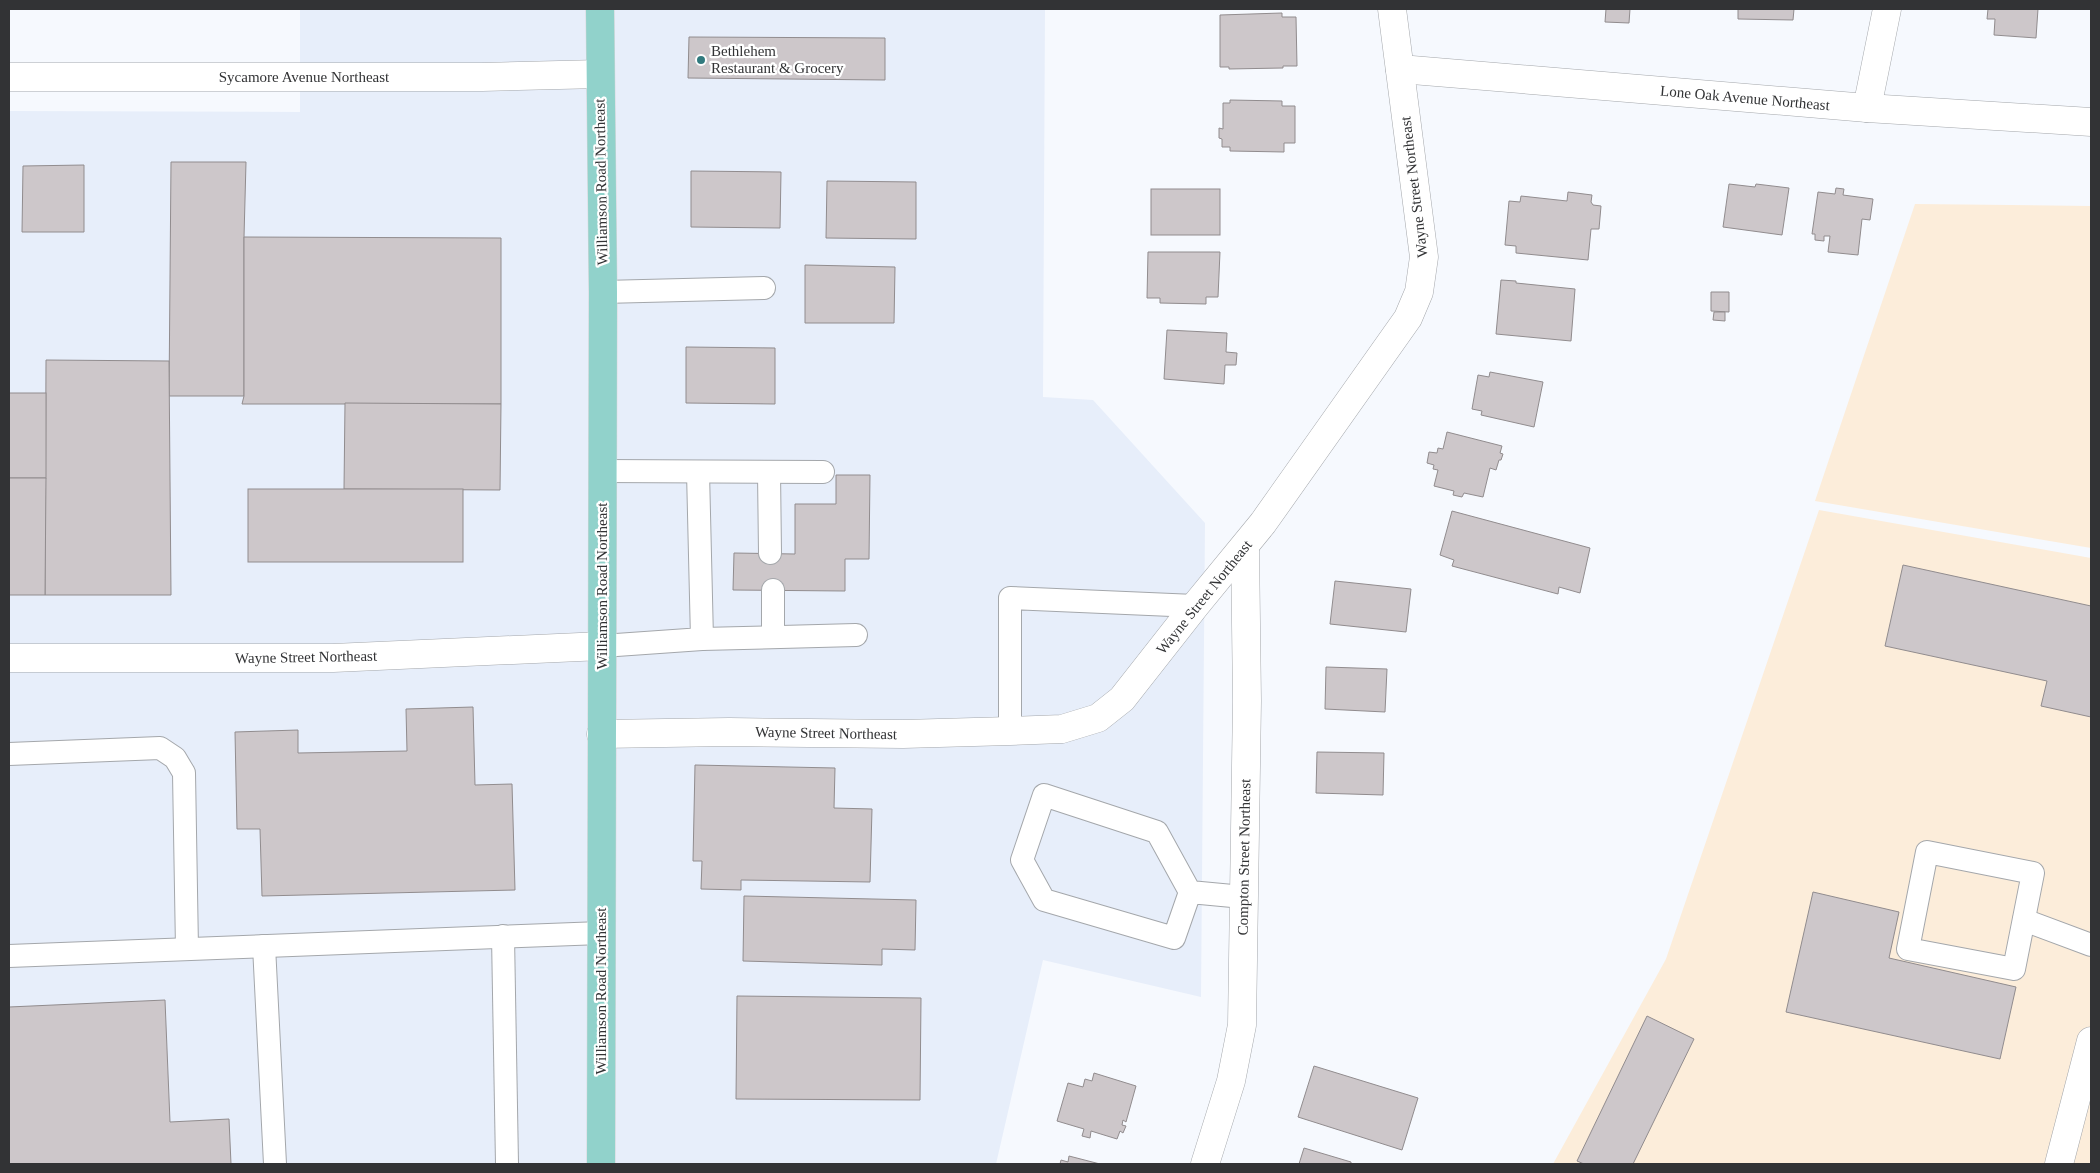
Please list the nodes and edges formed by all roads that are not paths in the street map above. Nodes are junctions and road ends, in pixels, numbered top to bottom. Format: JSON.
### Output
{"nodes":[{"id":1,"x":600,"y":9,"type":"edge"},
{"id":2,"x":1392,"y":9,"type":"edge"},
{"id":3,"x":1887,"y":9,"type":"edge"},
{"id":4,"x":1400,"y":69,"type":"junction"},
{"id":5,"x":600,"y":74,"type":"junction"},
{"id":6,"x":9,"y":77,"type":"edge"},
{"id":7,"x":1867,"y":108,"type":"junction"},
{"id":8,"x":2091,"y":122,"type":"edge"},
{"id":9,"x":764,"y":288,"type":"dead end"},
{"id":10,"x":603,"y":292,"type":"junction"},
{"id":11,"x":602,"y":471,"type":"junction"},
{"id":12,"x":698,"y":472,"type":"junction"},
{"id":13,"x":769,"y":472,"type":"junction"},
{"id":14,"x":823,"y":472,"type":"dead end"},
{"id":15,"x":1245,"y":546,"type":"junction"},
{"id":16,"x":770,"y":553,"type":"dead end"},
{"id":17,"x":773,"y":590,"type":"dead end"},
{"id":18,"x":1195,"y":606,"type":"junction"},
{"id":19,"x":856,"y":635,"type":"dead end"},
{"id":20,"x":773,"y":637,"type":"junction"},
{"id":21,"x":702,"y":639,"type":"junction"},
{"id":22,"x":602,"y":646,"type":"junction"},
{"id":23,"x":9,"y":658,"type":"edge"},
{"id":24,"x":1010,"y":731,"type":"junction"},
{"id":25,"x":601,"y":734,"type":"junction"},
{"id":26,"x":9,"y":754,"type":"edge"},
{"id":27,"x":1190,"y":892,"type":"junction"},
{"id":28,"x":1243,"y":897,"type":"junction"},
{"id":29,"x":2024,"y":920,"type":"junction"},
{"id":30,"x":601,"y":933,"type":"junction"},
{"id":31,"x":503,"y":936,"type":"junction"},
{"id":32,"x":2091,"y":945,"type":"edge"},
{"id":33,"x":264,"y":946,"type":"junction"},
{"id":34,"x":188,"y":949,"type":"junction"},
{"id":35,"x":9,"y":956,"type":"edge"},
{"id":36,"x":2091,"y":1041,"type":"edge"},
{"id":37,"x":275,"y":1164,"type":"edge"},
{"id":38,"x":507,"y":1164,"type":"edge"},
{"id":39,"x":601,"y":1164,"type":"edge"},
{"id":40,"x":1205,"y":1164,"type":"edge"},
{"id":41,"x":2059,"y":1164,"type":"edge"}],
"edges":[{"from":1,"to":5,"type":"main road","name":"Williamson Road Northeast"},
{"from":2,"to":4,"type":"street","name":"Wayne Street Northeast"},
{"from":3,"to":7,"type":"street"},
{"from":4,"to":7,"type":"street","name":"Lone Oak Avenue Northeast"},
{"from":4,"to":15,"type":"street","name":"Wayne Street Northeast"},
{"from":5,"to":6,"type":"street","name":"Sycamore Avenue Northeast"},
{"from":5,"to":10,"type":"main road","name":"Williamson Road Northeast"},
{"from":7,"to":8,"type":"street","name":"Lone Oak Avenue Northeast"},
{"from":9,"to":10,"type":"lane"},
{"from":10,"to":11,"type":"main road","name":"Williamson Road Northeast"},
{"from":11,"to":12,"type":"lane"},
{"from":11,"to":22,"type":"main road","name":"Williamson Road Northeast"},
{"from":12,"to":13,"type":"lane"},
{"from":12,"to":21,"type":"lane"},
{"from":13,"to":14,"type":"lane"},
{"from":13,"to":16,"type":"lane"},
{"from":15,"to":18,"type":"street","name":"Wayne Street Northeast"},
{"from":15,"to":28,"type":"street","name":"Compton Street Northeast"},
{"from":17,"to":20,"type":"lane"},
{"from":18,"to":24,"type":"street","name":"Wayne Street Northeast"},
{"from":18,"to":24,"type":"lane"},
{"from":19,"to":20,"type":"lane"},
{"from":20,"to":21,"type":"lane"},
{"from":21,"to":22,"type":"lane"},
{"from":22,"to":23,"type":"street","name":"Wayne Street Northeast"},
{"from":22,"to":25,"type":"main road","name":"Williamson Road Northeast"},
{"from":24,"to":25,"type":"street","name":"Wayne Street Northeast"},
{"from":25,"to":30,"type":"main road","name":"Williamson Road Northeast"},
{"from":26,"to":34,"type":"lane"},
{"from":27,"to":27,"type":"lane"},
{"from":27,"to":28,"type":"lane"},
{"from":28,"to":40,"type":"street","name":"Compton Street Northeast"},
{"from":29,"to":29,"type":"lane"},
{"from":29,"to":32,"type":"lane"},
{"from":30,"to":31,"type":"lane"},
{"from":30,"to":39,"type":"main road","name":"Williamson Road Northeast"},
{"from":31,"to":33,"type":"lane"},
{"from":31,"to":38,"type":"lane"},
{"from":33,"to":34,"type":"lane"},
{"from":33,"to":37,"type":"lane"},
{"from":34,"to":35,"type":"lane"},
{"from":36,"to":41,"type":"street"}]}
